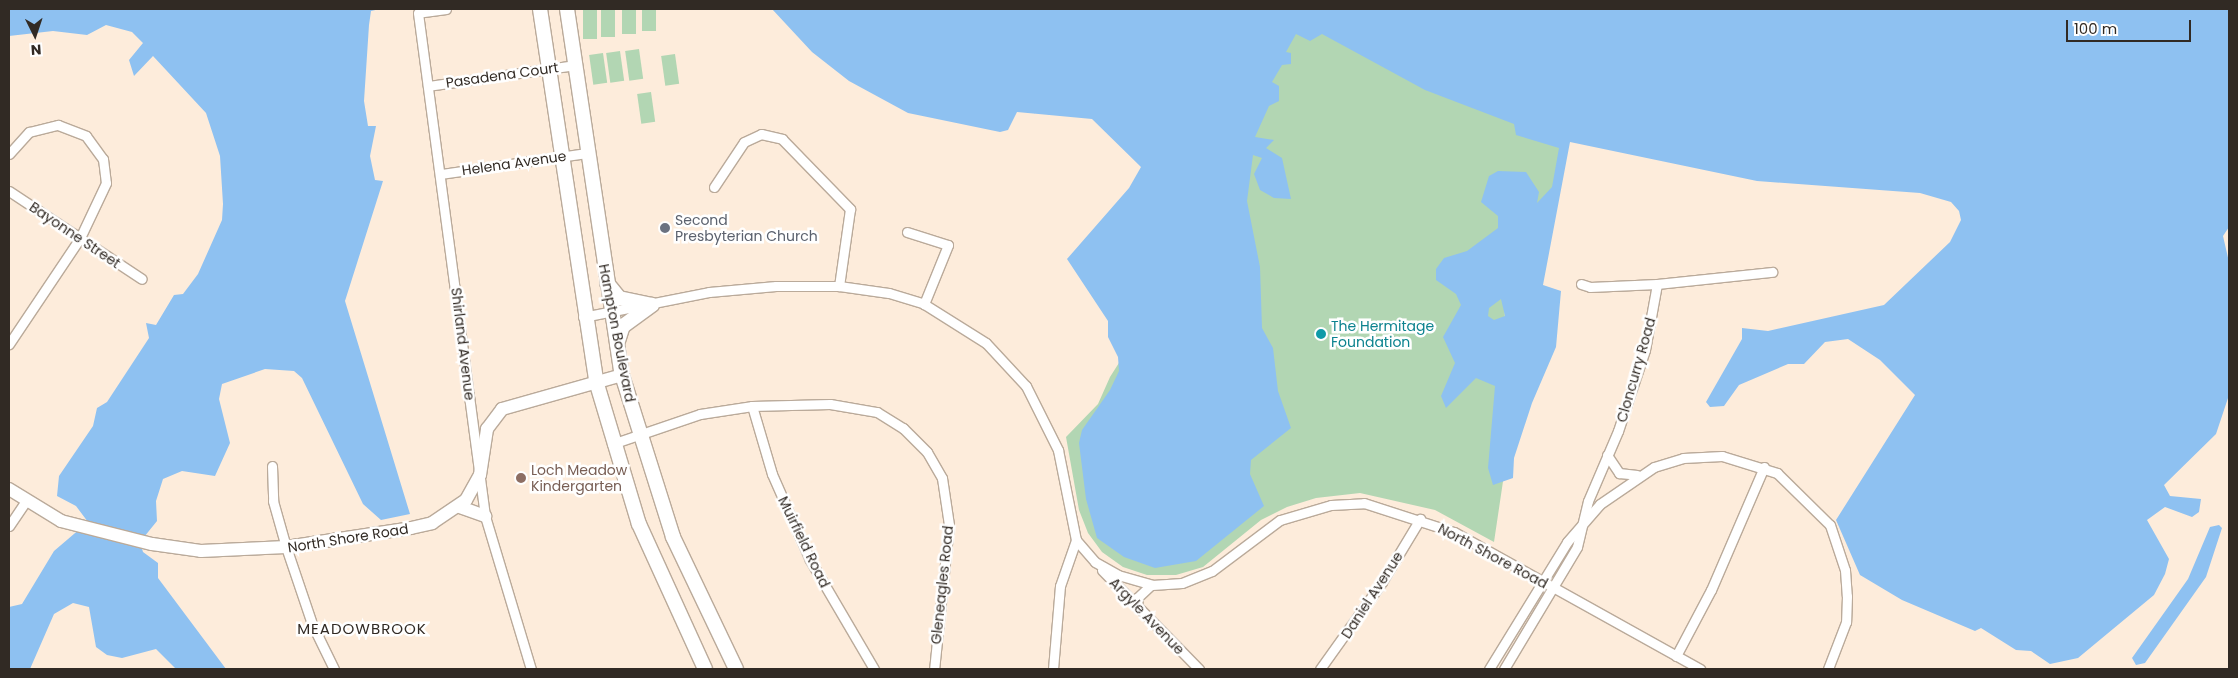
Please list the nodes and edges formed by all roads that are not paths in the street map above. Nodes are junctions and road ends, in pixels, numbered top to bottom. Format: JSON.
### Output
{"nodes":[{"id":1,"x":446,"y":9,"type":"edge"},
{"id":2,"x":540,"y":9,"type":"edge"},
{"id":3,"x":567,"y":9,"type":"edge"},
{"id":4,"x":575,"y":65,"type":"junction"},
{"id":5,"x":548,"y":69,"type":"junction"},
{"id":6,"x":428,"y":86,"type":"junction"},
{"id":7,"x":587,"y":153,"type":"junction"},
{"id":8,"x":9,"y":154,"type":"edge"},
{"id":9,"x":560,"y":157,"type":"junction"},
{"id":10,"x":441,"y":174,"type":"junction"},
{"id":11,"x":714,"y":186,"type":"dead end"},
{"id":12,"x":9,"y":191,"type":"edge"},
{"id":13,"x":907,"y":232,"type":"dead end"},
{"id":14,"x":80,"y":238,"type":"junction"},
{"id":15,"x":1772,"y":272,"type":"dead end"},
{"id":16,"x":142,"y":279,"type":"dead end"},
{"id":17,"x":606,"y":281,"type":"junction"},
{"id":18,"x":1581,"y":284,"type":"dead end"},
{"id":19,"x":1657,"y":284,"type":"junction"},
{"id":20,"x":840,"y":286,"type":"junction"},
{"id":21,"x":924,"y":304,"type":"junction"},
{"id":22,"x":652,"y":305,"type":"junction"},
{"id":23,"x":610,"y":313,"type":"junction"},
{"id":24,"x":583,"y":317,"type":"junction"},
{"id":25,"x":9,"y":344,"type":"edge"},
{"id":26,"x":617,"y":350,"type":"junction"},
{"id":27,"x":622,"y":375,"type":"junction"},
{"id":28,"x":596,"y":381,"type":"junction"},
{"id":29,"x":752,"y":406,"type":"junction"},
{"id":30,"x":638,"y":435,"type":"junction"},
{"id":31,"x":612,"y":444,"type":"junction"},
{"id":32,"x":1607,"y":455,"type":"junction"},
{"id":33,"x":272,"y":466,"type":"dead end"},
{"id":34,"x":1764,"y":467,"type":"junction"},
{"id":35,"x":1640,"y":474,"type":"junction"},
{"id":36,"x":480,"y":476,"type":"junction"},
{"id":37,"x":9,"y":489,"type":"edge"},
{"id":38,"x":26,"y":501,"type":"junction"},
{"id":39,"x":460,"y":506,"type":"junction"},
{"id":40,"x":485,"y":516,"type":"junction"},
{"id":41,"x":1420,"y":519,"type":"junction"},
{"id":42,"x":9,"y":526,"type":"edge"},
{"id":43,"x":1578,"y":532,"type":"junction"},
{"id":44,"x":1076,"y":540,"type":"junction"},
{"id":45,"x":286,"y":548,"type":"junction"},
{"id":46,"x":1095,"y":562,"type":"junction"},
{"id":47,"x":1544,"y":583,"type":"junction"},
{"id":48,"x":1152,"y":585,"type":"junction"},
{"id":49,"x":1554,"y":588,"type":"junction"},
{"id":50,"x":1138,"y":608,"type":"junction"},
{"id":51,"x":1676,"y":656,"type":"junction"},
{"id":52,"x":334,"y":669,"type":"edge"},
{"id":53,"x":531,"y":669,"type":"edge"},
{"id":54,"x":705,"y":669,"type":"edge"},
{"id":55,"x":736,"y":669,"type":"edge"},
{"id":56,"x":874,"y":669,"type":"edge"},
{"id":57,"x":934,"y":669,"type":"edge"},
{"id":58,"x":1053,"y":669,"type":"edge"},
{"id":59,"x":1199,"y":669,"type":"edge"},
{"id":60,"x":1320,"y":669,"type":"edge"},
{"id":61,"x":1489,"y":669,"type":"edge"},
{"id":62,"x":1504,"y":669,"type":"edge"},
{"id":63,"x":1700,"y":669,"type":"edge"},
{"id":64,"x":1828,"y":669,"type":"edge"}],
"edges":[{"from":1,"to":6,"type":"street","name":"Shirland Avenue"},
{"from":2,"to":5,"type":"main road","name":"Hampton Boulevard"},
{"from":3,"to":4,"type":"main road","name":"Hampton Boulevard"},
{"from":4,"to":5,"type":"street","name":"Pasadena Court"},
{"from":4,"to":7,"type":"main road","name":"Hampton Boulevard"},
{"from":5,"to":6,"type":"street","name":"Pasadena Court"},
{"from":5,"to":9,"type":"main road","name":"Hampton Boulevard"},
{"from":6,"to":10,"type":"street","name":"Shirland Avenue"},
{"from":7,"to":9,"type":"street","name":"Helena Avenue"},
{"from":7,"to":17,"type":"main road","name":"Hampton Boulevard"},
{"from":8,"to":14,"type":"street"},
{"from":9,"to":10,"type":"street","name":"Helena Avenue"},
{"from":9,"to":24,"type":"main road","name":"Hampton Boulevard"},
{"from":10,"to":36,"type":"street","name":"Shirland Avenue"},
{"from":11,"to":20,"type":"street"},
{"from":12,"to":14,"type":"street","name":"Bayonne Street"},
{"from":13,"to":21,"type":"street"},
{"from":14,"to":16,"type":"street","name":"Bayonne Street"},
{"from":14,"to":25,"type":"street"},
{"from":15,"to":19,"type":"street"},
{"from":17,"to":22,"type":"main road"},
{"from":17,"to":23,"type":"main road","name":"Hampton Boulevard"},
{"from":18,"to":19,"type":"street"},
{"from":19,"to":32,"type":"street","name":"Cloncurry Road"},
{"from":20,"to":21,"type":"street","name":"North Shore Road"},
{"from":20,"to":22,"type":"street","name":"North Shore Road"},
{"from":21,"to":44,"type":"street","name":"North Shore Road"},
{"from":22,"to":23,"type":"street","name":"North Shore Road"},
{"from":22,"to":26,"type":"main road"},
{"from":23,"to":24,"type":"street","name":"North Shore Road"},
{"from":23,"to":26,"type":"main road","name":"Hampton Boulevard"},
{"from":24,"to":28,"type":"main road","name":"Hampton Boulevard"},
{"from":26,"to":27,"type":"main road","name":"Hampton Boulevard"},
{"from":27,"to":28,"type":"street","name":"North Shore Road"},
{"from":27,"to":30,"type":"main road","name":"Hampton Boulevard"},
{"from":28,"to":31,"type":"main road","name":"Hampton Boulevard"},
{"from":28,"to":36,"type":"street","name":"North Shore Road"},
{"from":29,"to":30,"type":"street","name":"Gleneagles Road"},
{"from":29,"to":56,"type":"street","name":"Muirfield Road"},
{"from":29,"to":57,"type":"street","name":"Gleneagles Road"},
{"from":30,"to":31,"type":"street","name":"Gleneagles Road"},
{"from":30,"to":55,"type":"main road","name":"Hampton Boulevard"},
{"from":31,"to":54,"type":"main road","name":"Hampton Boulevard"},
{"from":32,"to":35,"type":"street"},
{"from":32,"to":43,"type":"street","name":"Cloncurry Road"},
{"from":33,"to":45,"type":"street"},
{"from":34,"to":35,"type":"street"},
{"from":34,"to":51,"type":"street"},
{"from":34,"to":64,"type":"street"},
{"from":35,"to":43,"type":"street"},
{"from":36,"to":39,"type":"street","name":"North Shore Road"},
{"from":36,"to":40,"type":"street","name":"Shirland Avenue"},
{"from":37,"to":38,"type":"street","name":"North Shore Road"},
{"from":38,"to":42,"type":"street"},
{"from":38,"to":45,"type":"street","name":"North Shore Road"},
{"from":39,"to":40,"type":"street"},
{"from":39,"to":45,"type":"street","name":"North Shore Road"},
{"from":40,"to":53,"type":"street","name":"Shirland Avenue"},
{"from":41,"to":47,"type":"street","name":"North Shore Road"},
{"from":41,"to":48,"type":"street","name":"North Shore Road"},
{"from":41,"to":60,"type":"street","name":"Daniel Avenue"},
{"from":43,"to":47,"type":"street","name":"Cloncurry Road"},
{"from":43,"to":49,"type":"street","name":"Cloncurry Road"},
{"from":44,"to":46,"type":"street","name":"North Shore Road"},
{"from":44,"to":58,"type":"street"},
{"from":45,"to":52,"type":"street"},
{"from":46,"to":48,"type":"street","name":"North Shore Road"},
{"from":46,"to":50,"type":"street","name":"Argyle Avenue"},
{"from":47,"to":49,"type":"street","name":"North Shore Road"},
{"from":47,"to":61,"type":"street","name":"Cloncurry Road"},
{"from":48,"to":50,"type":"street"},
{"from":49,"to":51,"type":"street","name":"North Shore Road"},
{"from":49,"to":62,"type":"street","name":"Cloncurry Road"},
{"from":50,"to":59,"type":"street","name":"Argyle Avenue"},
{"from":51,"to":63,"type":"street","name":"North Shore Road"}]}
